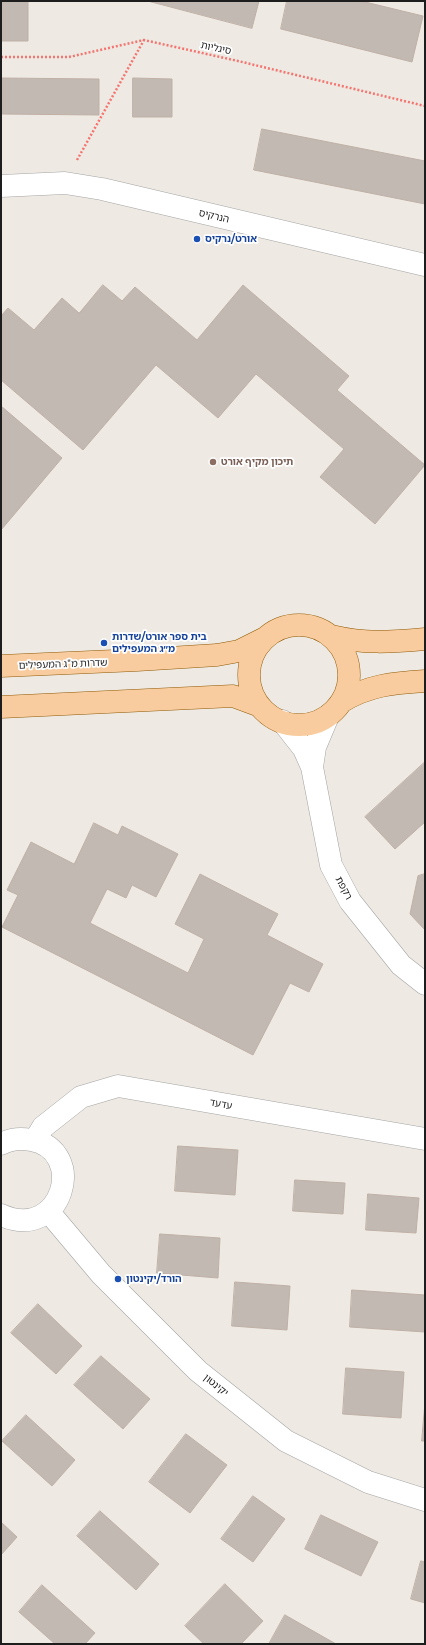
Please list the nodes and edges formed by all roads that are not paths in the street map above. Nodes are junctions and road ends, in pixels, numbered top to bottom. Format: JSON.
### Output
{"nodes":[{"id":1,"x":1,"y":186,"type":"edge"},
{"id":2,"x":425,"y":265,"type":"edge"},
{"id":3,"x":331,"y":636,"type":"junction"},
{"id":4,"x":265,"y":638,"type":"junction"},
{"id":5,"x":425,"y":639,"type":"edge"},
{"id":6,"x":1,"y":666,"type":"edge"},
{"id":7,"x":425,"y":681,"type":"edge"},
{"id":8,"x":260,"y":706,"type":"junction"},
{"id":9,"x":1,"y":707,"type":"edge"},
{"id":10,"x":335,"y":709,"type":"junction"},
{"id":11,"x":282,"y":721,"type":"junction"},
{"id":12,"x":312,"y":767,"type":"junction"},
{"id":13,"x":425,"y":984,"type":"edge"},
{"id":14,"x":425,"y":1139,"type":"edge"},
{"id":15,"x":35,"y":1140,"type":"junction"},
{"id":16,"x":1,"y":1144,"type":"edge"},
{"id":17,"x":48,"y":1211,"type":"junction"},
{"id":18,"x":1,"y":1215,"type":"edge"},
{"id":19,"x":425,"y":1500,"type":"edge"}],
"edges":[{"from":1,"to":2,"type":"street","name":"הנרקיס"},
{"from":3,"to":4,"type":"main road"},
{"from":3,"to":5,"type":"main road"},
{"from":3,"to":10,"type":"main road"},
{"from":4,"to":6,"type":"main road","name":"שדרות מ\"ג המעפילים"},
{"from":4,"to":8,"type":"main road"},
{"from":7,"to":10,"type":"main road"},
{"from":8,"to":9,"type":"main road"},
{"from":8,"to":11,"type":"main road"},
{"from":10,"to":11,"type":"main road"},
{"from":10,"to":12,"type":"street","name":"רקפת"},
{"from":11,"to":12,"type":"street","name":"רקפת"},
{"from":12,"to":13,"type":"street","name":"רקפת"},
{"from":14,"to":15,"type":"street","name":"עדעד"},
{"from":15,"to":16,"type":"street"},
{"from":15,"to":17,"type":"street"},
{"from":17,"to":18,"type":"street"},
{"from":17,"to":19,"type":"street","name":"יקינטון"}]}
